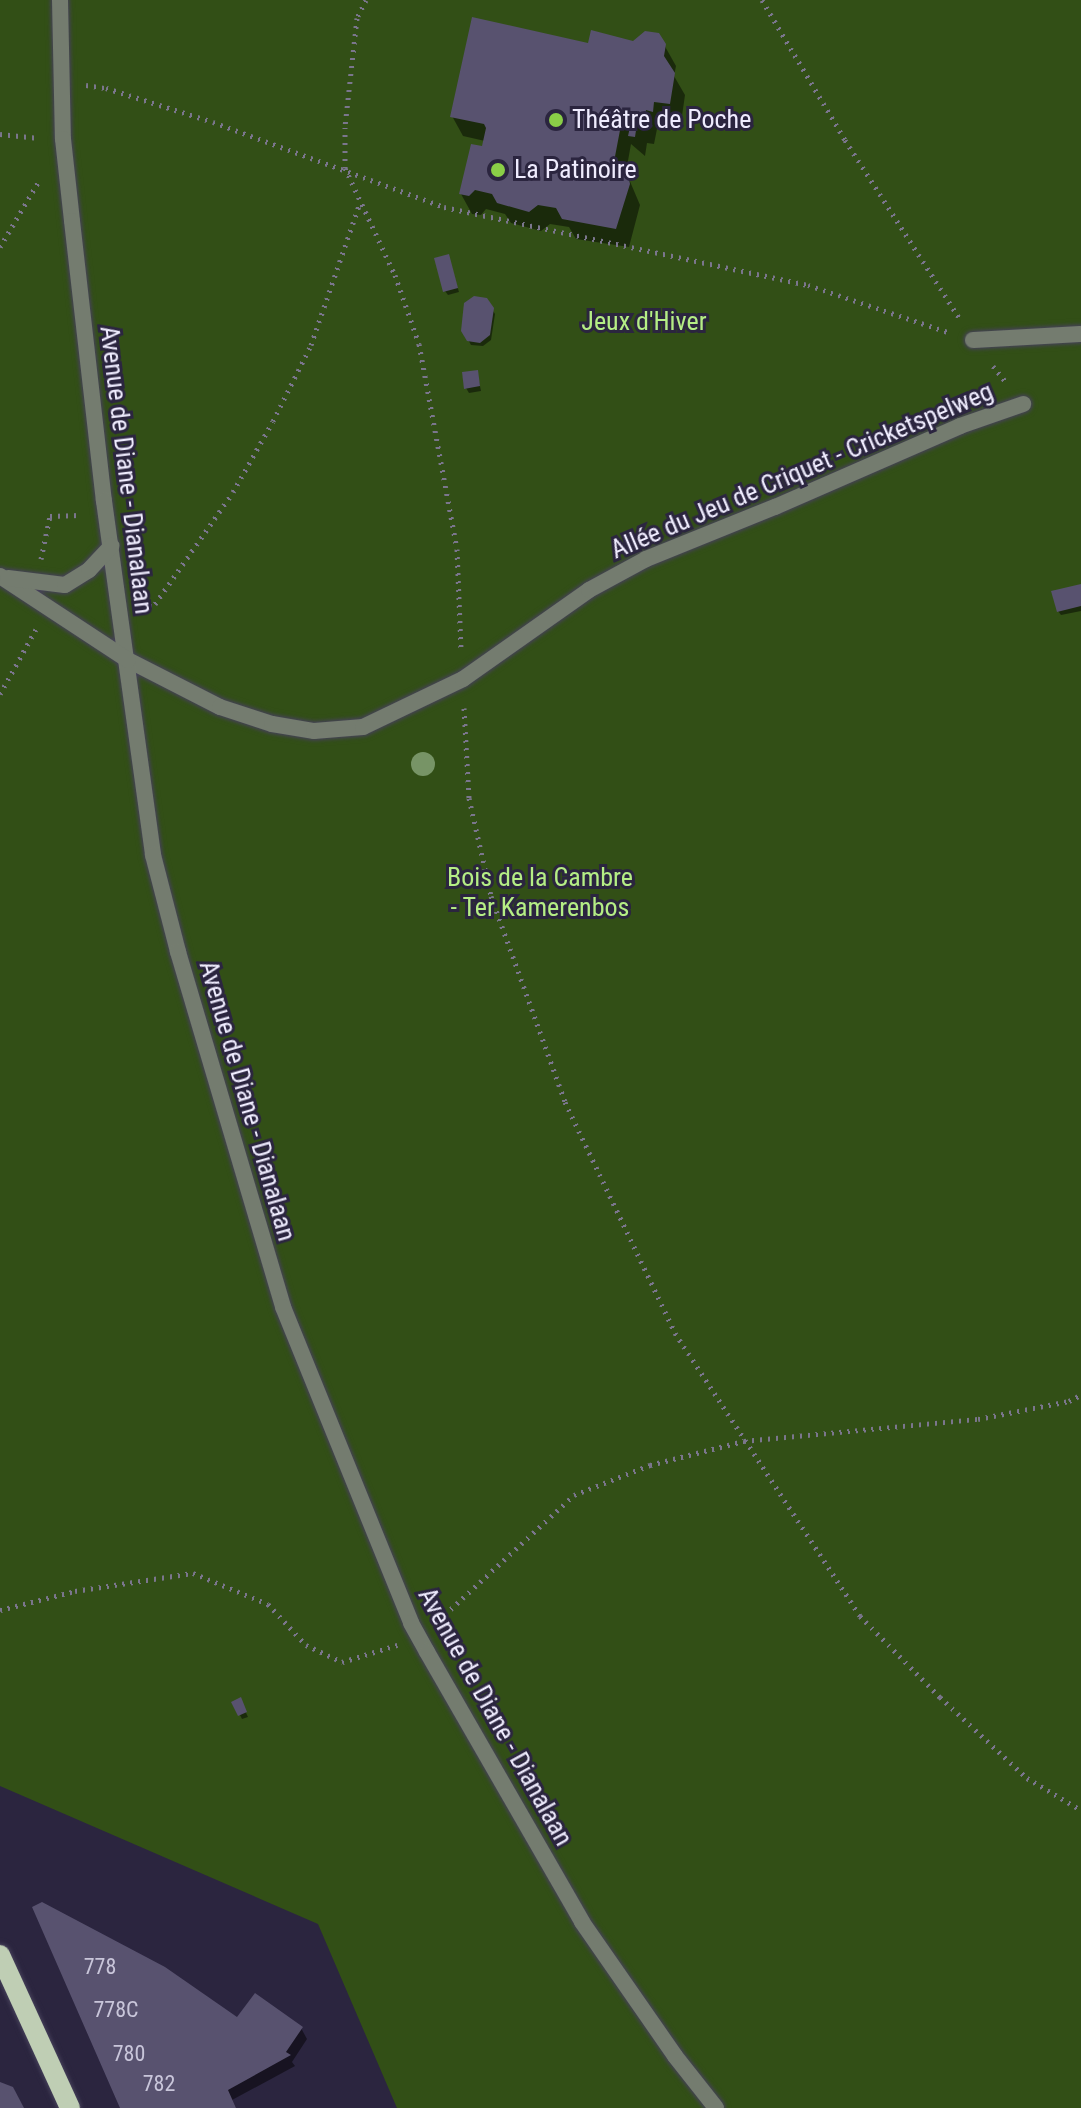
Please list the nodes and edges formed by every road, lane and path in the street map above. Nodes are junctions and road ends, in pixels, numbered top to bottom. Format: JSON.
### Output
{"nodes":[{"id":1,"x":60,"y":0,"type":"edge"},
{"id":2,"x":366,"y":0,"type":"edge"},
{"id":3,"x":762,"y":0,"type":"edge"},
{"id":4,"x":61,"y":82,"type":"junction"},
{"id":5,"x":0,"y":134,"type":"edge"},
{"id":6,"x":63,"y":139,"type":"junction"},
{"id":7,"x":345,"y":168,"type":"junction"},
{"id":8,"x":360,"y":202,"type":"junction"},
{"id":9,"x":0,"y":247,"type":"edge"},
{"id":10,"x":1081,"y":334,"type":"edge"},
{"id":11,"x":973,"y":340,"type":"junction"},
{"id":12,"x":1023,"y":404,"type":"joint"},
{"id":13,"x":106,"y":513,"type":"junction"},
{"id":14,"x":111,"y":546,"type":"junction"},
{"id":15,"x":1,"y":576,"type":"edge"},
{"id":16,"x":40,"y":583,"type":"junction"},
{"id":17,"x":119,"y":612,"type":"junction"},
{"id":18,"x":26,"y":647,"type":"dead end"},
{"id":19,"x":128,"y":660,"type":"junction"},
{"id":20,"x":463,"y":679,"type":"junction"},
{"id":21,"x":0,"y":694,"type":"edge"},
{"id":22,"x":1081,"y":1395,"type":"edge"},
{"id":23,"x":744,"y":1441,"type":"junction"},
{"id":24,"x":0,"y":1610,"type":"edge"},
{"id":25,"x":419,"y":1637,"type":"junction"},
{"id":26,"x":1081,"y":1810,"type":"edge"},
{"id":27,"x":0,"y":1955,"type":"edge"},
{"id":28,"x":70,"y":2108,"type":"edge"},
{"id":29,"x":716,"y":2108,"type":"edge"}],
"edges":[{"from":1,"to":4,"type":"street","name":"Avenue de Diane - Dianalaan"},
{"from":2,"to":7,"type":"path"},
{"from":3,"to":11,"type":"path"},
{"from":4,"to":6,"type":"street","name":"Avenue de Diane - Dianalaan"},
{"from":4,"to":7,"type":"path"},
{"from":5,"to":6,"type":"path"},
{"from":6,"to":9,"type":"path"},
{"from":6,"to":13,"type":"street","name":"Avenue de Diane - Dianalaan"},
{"from":7,"to":8,"type":"path"},
{"from":7,"to":11,"type":"path"},
{"from":8,"to":17,"type":"path"},
{"from":8,"to":20,"type":"path"},
{"from":10,"to":11,"type":"street"},
{"from":11,"to":12,"type":"path"},
{"from":12,"to":20,"type":"street","name":"Allée du Jeu de Criquet - Cricketspelweg"},
{"from":13,"to":14,"type":"street","name":"Avenue de Diane - Dianalaan"},
{"from":13,"to":16,"type":"path"},
{"from":14,"to":16,"type":"street"},
{"from":14,"to":17,"type":"street","name":"Avenue de Diane - Dianalaan"},
{"from":15,"to":16,"type":"street"},
{"from":15,"to":19,"type":"street","name":"Allée du Jeu de Criquet - Cricketspelweg"},
{"from":17,"to":19,"type":"street","name":"Avenue de Diane - Dianalaan"},
{"from":18,"to":21,"type":"path"},
{"from":19,"to":20,"type":"street","name":"Allée du Jeu de Criquet - Cricketspelweg"},
{"from":19,"to":25,"type":"street","name":"Avenue de Diane - Dianalaan"},
{"from":20,"to":23,"type":"path"},
{"from":22,"to":23,"type":"path"},
{"from":23,"to":25,"type":"path"},
{"from":23,"to":26,"type":"path"},
{"from":24,"to":25,"type":"path"},
{"from":25,"to":29,"type":"street","name":"Avenue de Diane - Dianalaan"},
{"from":27,"to":28,"type":"main road"}]}
